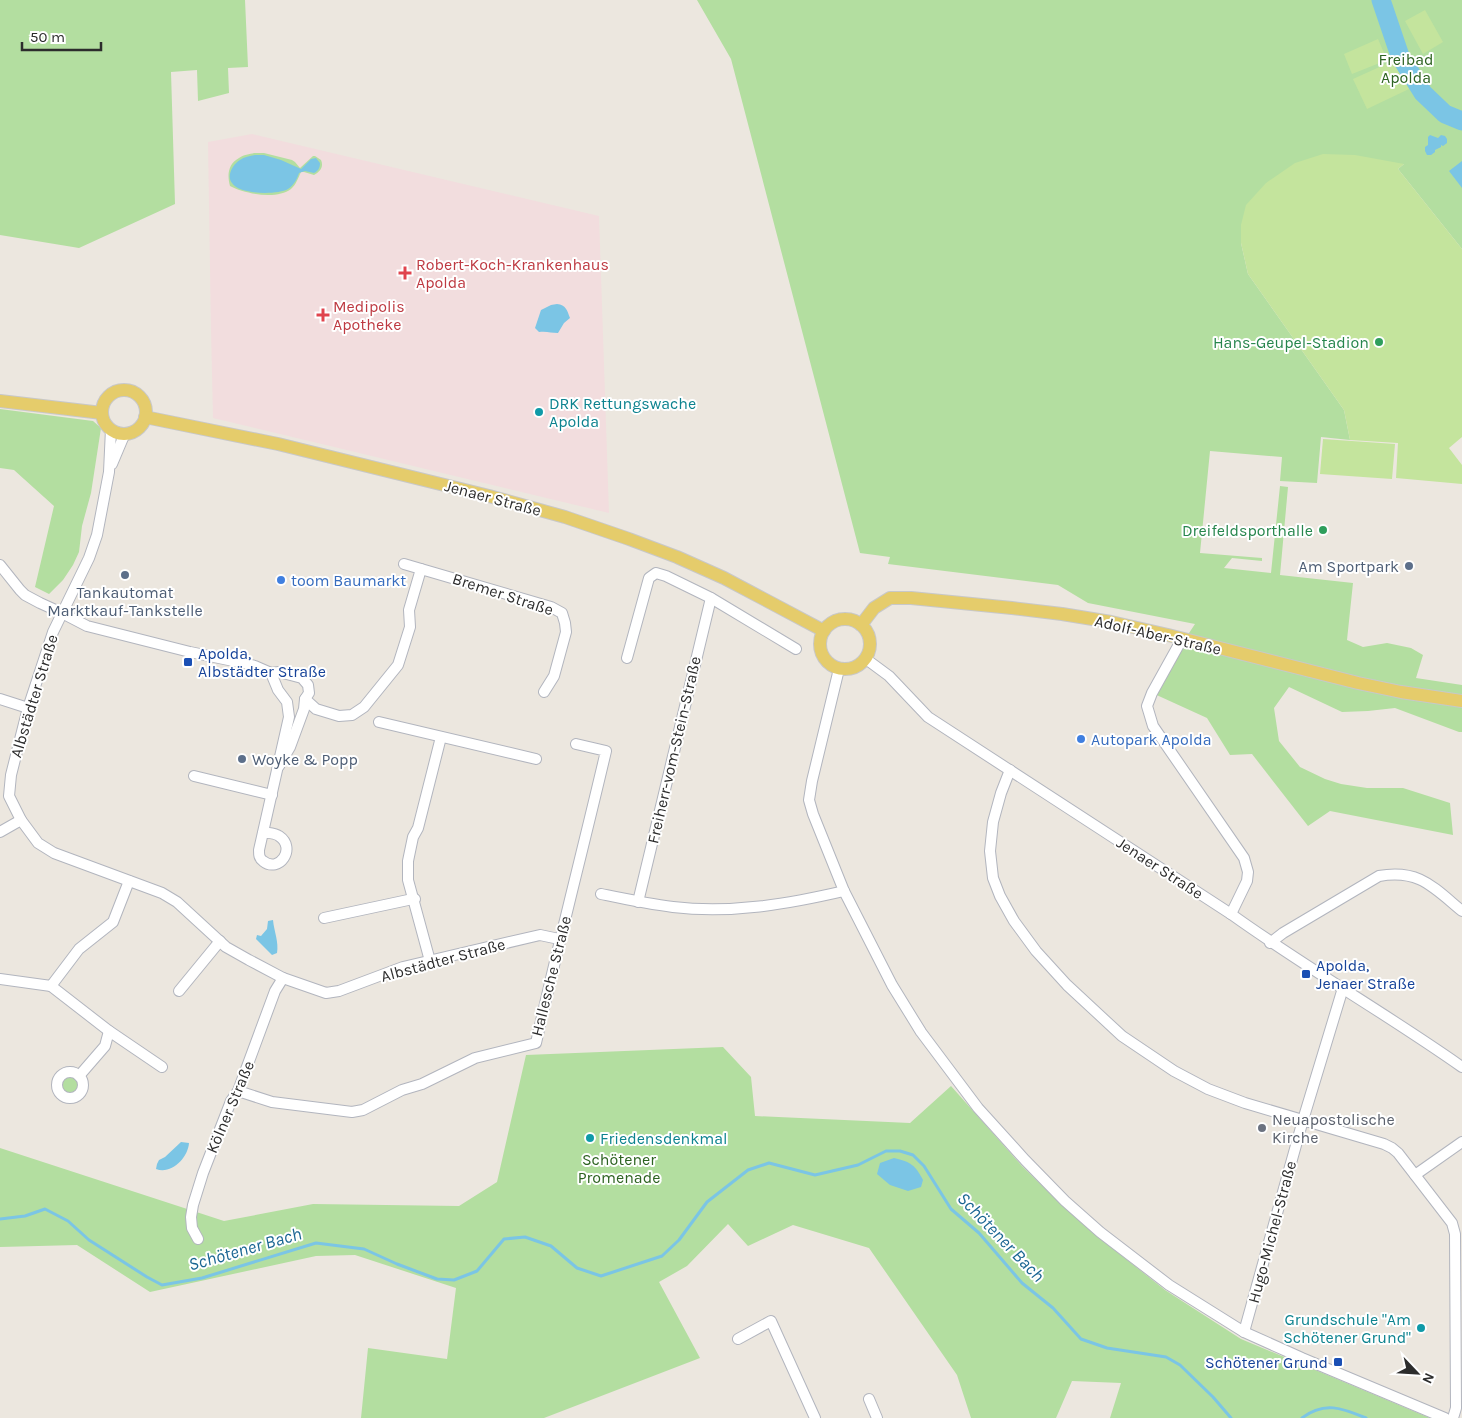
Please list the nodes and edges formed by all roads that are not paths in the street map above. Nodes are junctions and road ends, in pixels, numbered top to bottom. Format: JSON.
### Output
{"nodes":[{"id":1,"x":0,"y":401,"type":"edge"},
{"id":2,"x":102,"y":413,"type":"junction"},
{"id":3,"x":145,"y":417,"type":"junction"},
{"id":4,"x":111,"y":429,"type":"junction"},
{"id":5,"x":127,"y":433,"type":"junction"},
{"id":6,"x":109,"y":472,"type":"junction"},
{"id":7,"x":404,"y":564,"type":"dead end"},
{"id":8,"x":0,"y":565,"type":"edge"},
{"id":9,"x":421,"y":569,"type":"junction"},
{"id":10,"x":710,"y":598,"type":"junction"},
{"id":11,"x":62,"y":613,"type":"junction"},
{"id":12,"x":861,"y":625,"type":"junction"},
{"id":13,"x":824,"y":631,"type":"junction"},
{"id":14,"x":1182,"y":638,"type":"junction"},
{"id":15,"x":796,"y":649,"type":"dead end"},
{"id":16,"x":627,"y":658,"type":"dead end"},
{"id":17,"x":866,"y":659,"type":"junction"},
{"id":18,"x":839,"y":668,"type":"junction"},
{"id":19,"x":271,"y":673,"type":"junction"},
{"id":20,"x":544,"y":692,"type":"dead end"},
{"id":21,"x":0,"y":699,"type":"edge"},
{"id":22,"x":305,"y":700,"type":"junction"},
{"id":23,"x":1462,"y":701,"type":"edge"},
{"id":24,"x":287,"y":702,"type":"junction"},
{"id":25,"x":28,"y":708,"type":"junction"},
{"id":26,"x":378,"y":722,"type":"dead end"},
{"id":27,"x":441,"y":737,"type":"junction"},
{"id":28,"x":576,"y":744,"type":"dead end"},
{"id":29,"x":536,"y":758,"type":"dead end"},
{"id":30,"x":279,"y":766,"type":"junction"},
{"id":31,"x":1010,"y":770,"type":"junction"},
{"id":32,"x":194,"y":776,"type":"dead end"},
{"id":33,"x":272,"y":795,"type":"junction"},
{"id":34,"x":21,"y":820,"type":"junction"},
{"id":35,"x":0,"y":832,"type":"edge"},
{"id":36,"x":263,"y":832,"type":"dead end"},
{"id":37,"x":129,"y":881,"type":"junction"},
{"id":38,"x":844,"y":891,"type":"junction"},
{"id":39,"x":601,"y":894,"type":"dead end"},
{"id":40,"x":415,"y":899,"type":"junction"},
{"id":41,"x":638,"y":902,"type":"junction"},
{"id":42,"x":1462,"y":911,"type":"edge"},
{"id":43,"x":1231,"y":914,"type":"junction"},
{"id":44,"x":324,"y":918,"type":"dead end"},
{"id":45,"x":559,"y":939,"type":"junction"},
{"id":46,"x":220,"y":942,"type":"junction"},
{"id":47,"x":1270,"y":942,"type":"junction"},
{"id":48,"x":430,"y":961,"type":"junction"},
{"id":49,"x":283,"y":978,"type":"junction"},
{"id":50,"x":0,"y":979,"type":"edge"},
{"id":51,"x":51,"y":986,"type":"junction"},
{"id":52,"x":1343,"y":988,"type":"junction"},
{"id":53,"x":179,"y":991,"type":"dead end"},
{"id":54,"x":109,"y":1031,"type":"junction"},
{"id":55,"x":162,"y":1067,"type":"dead end"},
{"id":56,"x":1462,"y":1067,"type":"edge"},
{"id":57,"x":79,"y":1076,"type":"dead end"},
{"id":58,"x":238,"y":1092,"type":"junction"},
{"id":59,"x":1303,"y":1120,"type":"junction"},
{"id":60,"x":1462,"y":1142,"type":"edge"},
{"id":61,"x":1415,"y":1175,"type":"junction"},
{"id":62,"x":198,"y":1239,"type":"dead end"},
{"id":63,"x":1244,"y":1332,"type":"junction"},
{"id":64,"x":738,"y":1339,"type":"dead end"},
{"id":65,"x":868,"y":1399,"type":"dead end"},
{"id":66,"x":815,"y":1418,"type":"edge"},
{"id":67,"x":876,"y":1418,"type":"edge"},
{"id":68,"x":1445,"y":1418,"type":"edge"},
{"id":69,"x":1453,"y":1418,"type":"edge"}],
"edges":[{"from":1,"to":2,"type":"main road"},
{"from":2,"to":3,"type":"main road"},
{"from":2,"to":4,"type":"main road"},
{"from":3,"to":5,"type":"main road"},
{"from":3,"to":13,"type":"main road","name":"Jenaer Straße"},
{"from":4,"to":5,"type":"main road"},
{"from":4,"to":6,"type":"street","name":"Albstädter Straße"},
{"from":5,"to":6,"type":"street"},
{"from":6,"to":11,"type":"street","name":"Albstädter Straße"},
{"from":7,"to":9,"type":"street","name":"Bremer Straße"},
{"from":8,"to":11,"type":"street"},
{"from":9,"to":20,"type":"street","name":"Bremer Straße"},
{"from":9,"to":22,"type":"street"},
{"from":10,"to":15,"type":"street"},
{"from":10,"to":16,"type":"street"},
{"from":10,"to":41,"type":"street","name":"Freiherr-vom-Stein-Straße"},
{"from":11,"to":19,"type":"street"},
{"from":11,"to":25,"type":"street","name":"Albstädter Straße"},
{"from":12,"to":13,"type":"main road"},
{"from":12,"to":14,"type":"main road","name":"Adolf-Aber-Straße"},
{"from":12,"to":17,"type":"main road"},
{"from":13,"to":18,"type":"main road"},
{"from":14,"to":23,"type":"main road","name":"Adolf-Aber-Straße"},
{"from":14,"to":43,"type":"street"},
{"from":17,"to":18,"type":"main road"},
{"from":17,"to":31,"type":"street","name":"Jenaer Straße"},
{"from":18,"to":38,"type":"street"},
{"from":19,"to":22,"type":"street"},
{"from":19,"to":24,"type":"street"},
{"from":21,"to":25,"type":"street"},
{"from":22,"to":24,"type":"street"},
{"from":22,"to":30,"type":"street"},
{"from":24,"to":30,"type":"street"},
{"from":25,"to":34,"type":"street","name":"Albstädter Straße"},
{"from":26,"to":27,"type":"street"},
{"from":27,"to":29,"type":"street"},
{"from":27,"to":40,"type":"street"},
{"from":28,"to":45,"type":"street","name":"Hallesche Straße"},
{"from":30,"to":33,"type":"street"},
{"from":31,"to":43,"type":"street","name":"Jenaer Straße"},
{"from":31,"to":59,"type":"street"},
{"from":32,"to":33,"type":"street"},
{"from":33,"to":36,"type":"street"},
{"from":34,"to":35,"type":"street"},
{"from":34,"to":37,"type":"street","name":"Albstädter Straße"},
{"from":37,"to":46,"type":"street","name":"Albstädter Straße"},
{"from":37,"to":51,"type":"street"},
{"from":38,"to":41,"type":"street"},
{"from":38,"to":63,"type":"street"},
{"from":39,"to":41,"type":"street"},
{"from":40,"to":44,"type":"street"},
{"from":40,"to":48,"type":"street"},
{"from":42,"to":47,"type":"street"},
{"from":43,"to":47,"type":"street","name":"Jenaer Straße"},
{"from":45,"to":48,"type":"street","name":"Albstädter Straße"},
{"from":45,"to":58,"type":"street","name":"Hallesche Straße"},
{"from":46,"to":49,"type":"street","name":"Albstädter Straße"},
{"from":46,"to":53,"type":"street"},
{"from":47,"to":52,"type":"street","name":"Jenaer Straße"},
{"from":48,"to":49,"type":"street","name":"Albstädter Straße"},
{"from":49,"to":58,"type":"street","name":"Kölner Straße"},
{"from":50,"to":51,"type":"street"},
{"from":51,"to":54,"type":"street"},
{"from":52,"to":56,"type":"street","name":"Jenaer Straße"},
{"from":52,"to":59,"type":"street","name":"Hugo-Michel-Straße"},
{"from":54,"to":55,"type":"street"},
{"from":54,"to":57,"type":"street"},
{"from":58,"to":62,"type":"street","name":"Kölner Straße"},
{"from":59,"to":61,"type":"street"},
{"from":59,"to":63,"type":"street","name":"Hugo-Michel-Straße"},
{"from":60,"to":61,"type":"street"},
{"from":61,"to":69,"type":"street"},
{"from":63,"to":68,"type":"street"},
{"from":64,"to":66,"type":"street"},
{"from":65,"to":67,"type":"street"}]}
